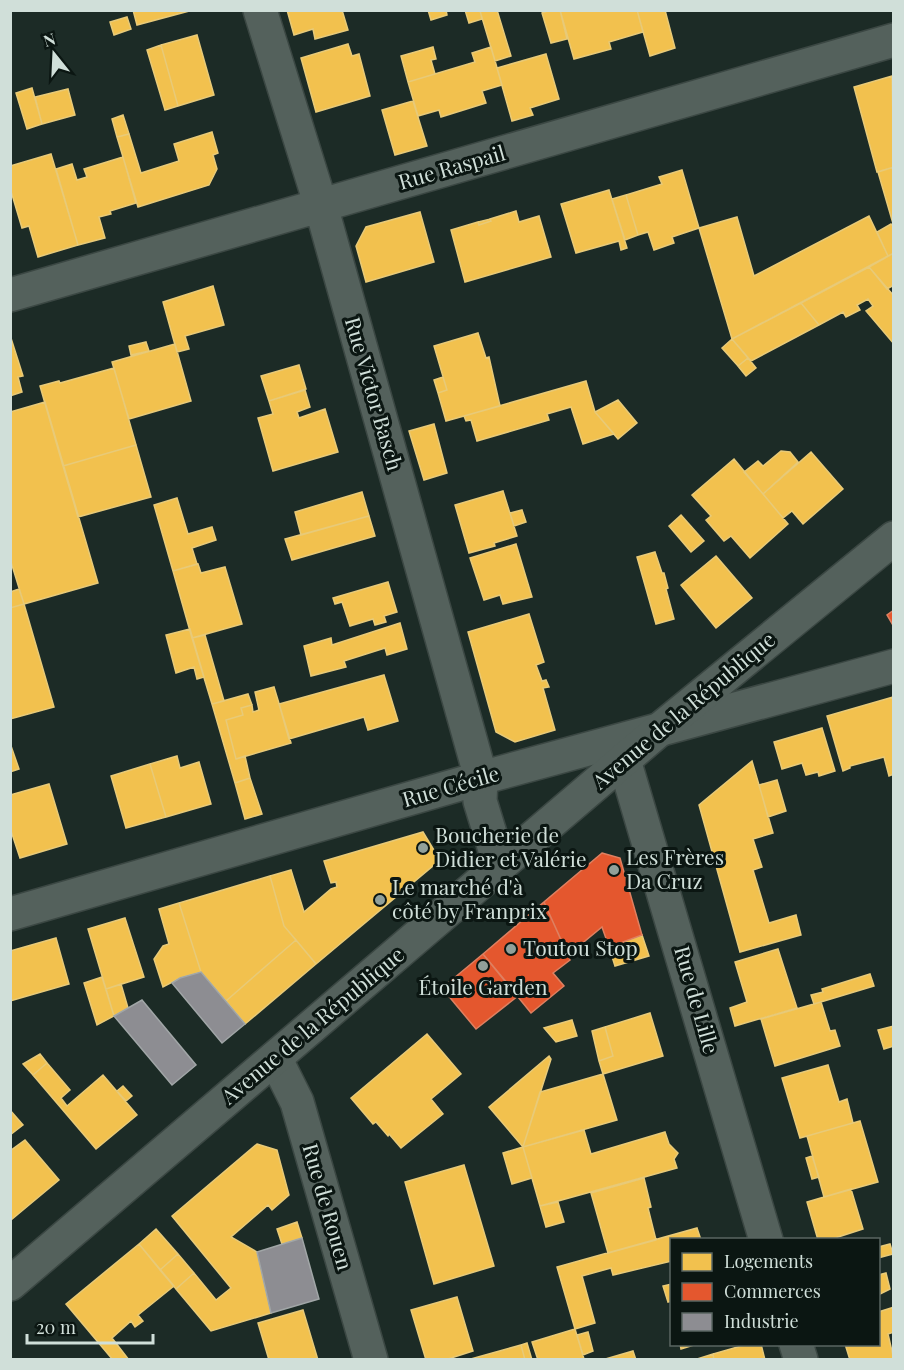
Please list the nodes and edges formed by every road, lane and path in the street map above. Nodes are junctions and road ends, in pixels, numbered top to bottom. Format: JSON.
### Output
{"nodes":[{"id":1,"x":260,"y":10,"type":"edge"},
{"id":2,"x":894,"y":40,"type":"edge"},
{"id":3,"x":321,"y":206,"type":"junction"},
{"id":4,"x":10,"y":295,"type":"edge"},
{"id":5,"x":894,"y":538,"type":"edge"},
{"id":6,"x":894,"y":666,"type":"edge"},
{"id":7,"x":659,"y":730,"type":"junction"},
{"id":8,"x":624,"y":760,"type":"junction"},
{"id":9,"x":481,"y":778,"type":"junction"},
{"id":10,"x":500,"y":866,"type":"junction"},
{"id":11,"x":10,"y":914,"type":"edge"},
{"id":12,"x":275,"y":1058,"type":"junction"},
{"id":13,"x":766,"y":1238,"type":"edge"},
{"id":14,"x":10,"y":1284,"type":"edge"},
{"id":15,"x":371,"y":1359,"type":"edge"}],
"edges":[{"from":1,"to":3,"type":"street","name":"Rue Victor Basch"},
{"from":2,"to":3,"type":"street","name":"Rue Raspail"},
{"from":3,"to":4,"type":"street","name":"Rue Raspail"},
{"from":3,"to":9,"type":"street","name":"Rue Victor Basch"},
{"from":5,"to":7,"type":"street","name":"Avenue de la République"},
{"from":6,"to":7,"type":"street","name":"Rue Cécile"},
{"from":7,"to":8,"type":"street","name":"Avenue de la République"},
{"from":7,"to":9,"type":"street","name":"Rue Cécile"},
{"from":8,"to":10,"type":"street","name":"Avenue de la République"},
{"from":8,"to":13,"type":"street","name":"Rue de Lille"},
{"from":9,"to":10,"type":"street","name":"Rue Victor Basch"},
{"from":9,"to":11,"type":"street","name":"Rue Cécile"},
{"from":10,"to":12,"type":"street","name":"Avenue de la République"},
{"from":12,"to":14,"type":"street","name":"Avenue de la République"},
{"from":12,"to":15,"type":"street","name":"Rue de Rouen"}]}
